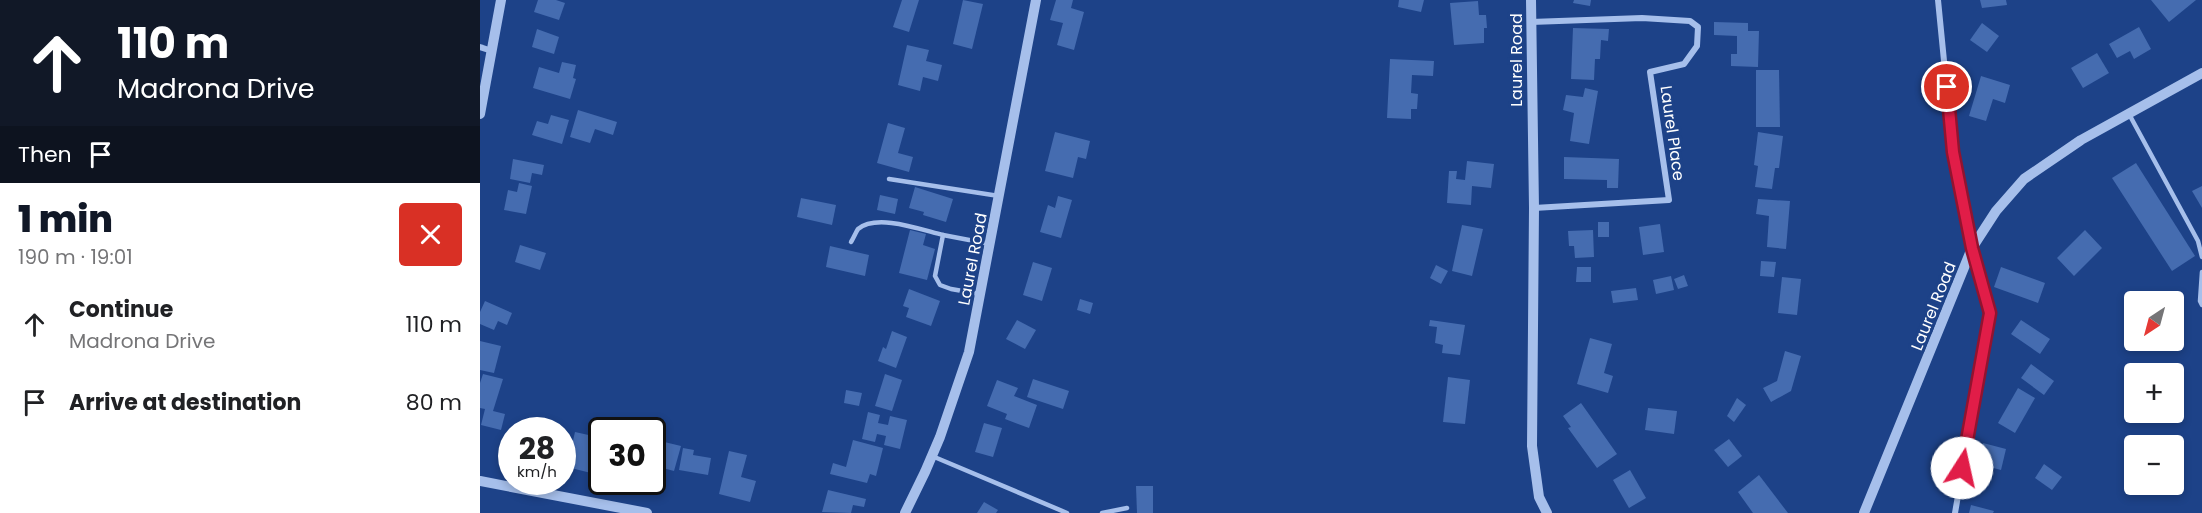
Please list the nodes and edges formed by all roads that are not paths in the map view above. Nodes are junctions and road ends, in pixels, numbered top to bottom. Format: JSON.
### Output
{"nodes":[{"id":1,"x":501,"y":0,"type":"edge"},
{"id":2,"x":1036,"y":0,"type":"edge"},
{"id":3,"x":1531,"y":0,"type":"edge"},
{"id":4,"x":1938,"y":0,"type":"edge"},
{"id":5,"x":1531,"y":22,"type":"junction"},
{"id":6,"x":480,"y":47,"type":"edge"},
{"id":7,"x":492,"y":51,"type":"junction"},
{"id":8,"x":2202,"y":73,"type":"edge"},
{"id":9,"x":480,"y":114,"type":"edge"},
{"id":10,"x":2129,"y":114,"type":"junction"},
{"id":11,"x":889,"y":179,"type":"dead end"},
{"id":12,"x":999,"y":196,"type":"junction"},
{"id":13,"x":1534,"y":208,"type":"junction"},
{"id":14,"x":943,"y":235,"type":"junction"},
{"id":15,"x":852,"y":242,"type":"dead end"},
{"id":16,"x":990,"y":244,"type":"junction"},
{"id":17,"x":1972,"y":248,"type":"junction"},
{"id":18,"x":2202,"y":257,"type":"edge"},
{"id":19,"x":2202,"y":272,"type":"edge"},
{"id":20,"x":980,"y":294,"type":"junction"},
{"id":21,"x":2202,"y":305,"type":"edge"},
{"id":22,"x":932,"y":456,"type":"junction"},
{"id":23,"x":480,"y":481,"type":"edge"},
{"id":24,"x":1127,"y":508,"type":"dead end"},
{"id":25,"x":647,"y":513,"type":"edge"},
{"id":26,"x":905,"y":513,"type":"edge"},
{"id":27,"x":1067,"y":513,"type":"edge"},
{"id":28,"x":1102,"y":513,"type":"edge"},
{"id":29,"x":1547,"y":513,"type":"edge"},
{"id":30,"x":1864,"y":513,"type":"edge"},
{"id":31,"x":1954,"y":513,"type":"edge"}],
"edges":[{"from":1,"to":7,"type":"street"},
{"from":2,"to":12,"type":"street","name":"Laurel Road"},
{"from":3,"to":5,"type":"street","name":"Laurel Road"},
{"from":4,"to":17,"type":"street"},
{"from":5,"to":13,"type":"street","name":"Laurel Road"},
{"from":5,"to":13,"type":"street","name":"Laurel Place"},
{"from":6,"to":7,"type":"street"},
{"from":7,"to":9,"type":"street"},
{"from":8,"to":10,"type":"street","name":"Laurel Road"},
{"from":10,"to":17,"type":"street","name":"Laurel Road"},
{"from":10,"to":18,"type":"lane"},
{"from":11,"to":12,"type":"lane"},
{"from":12,"to":16,"type":"street","name":"Laurel Road"},
{"from":13,"to":29,"type":"street","name":"Laurel Road"},
{"from":14,"to":15,"type":"lane"},
{"from":14,"to":16,"type":"lane"},
{"from":14,"to":20,"type":"lane"},
{"from":16,"to":20,"type":"street","name":"Laurel Road"},
{"from":17,"to":30,"type":"street","name":"Laurel Road"},
{"from":17,"to":31,"type":"street"},
{"from":19,"to":21,"type":"lane"},
{"from":20,"to":22,"type":"street","name":"Laurel Road"},
{"from":22,"to":26,"type":"street","name":"Laurel Road"},
{"from":22,"to":27,"type":"lane"},
{"from":23,"to":25,"type":"street"},
{"from":24,"to":28,"type":"lane"}]}
